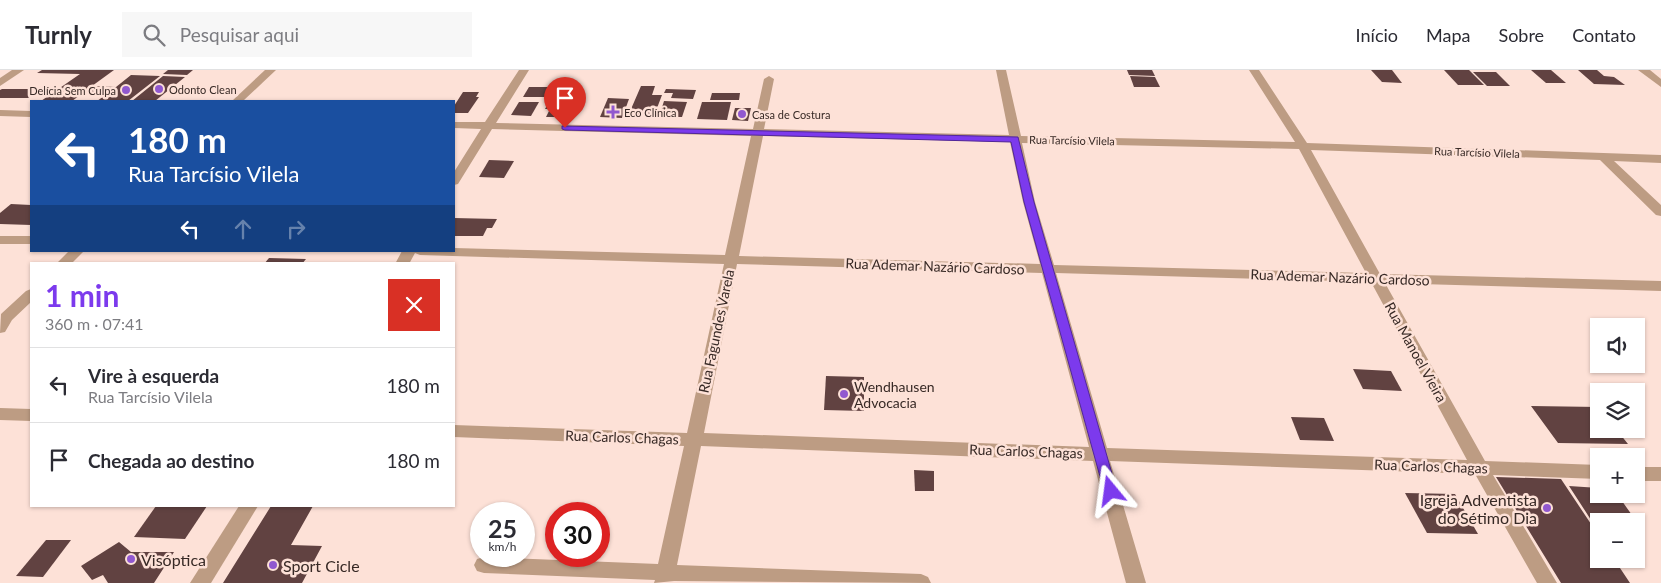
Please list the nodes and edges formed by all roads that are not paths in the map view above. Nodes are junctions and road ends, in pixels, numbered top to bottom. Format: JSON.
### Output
{"nodes":[{"id":1,"x":19,"y":70,"type":"edge"},
{"id":2,"x":271,"y":70,"type":"edge"},
{"id":3,"x":524,"y":70,"type":"edge"},
{"id":4,"x":1001,"y":70,"type":"edge"},
{"id":5,"x":1254,"y":70,"type":"edge"},
{"id":6,"x":1643,"y":70,"type":"edge"},
{"id":7,"x":768,"y":80,"type":"dead end"},
{"id":8,"x":0,"y":83,"type":"edge"},
{"id":9,"x":1661,"y":84,"type":"edge"},
{"id":10,"x":238,"y":100,"type":"edge"},
{"id":11,"x":0,"y":114,"type":"edge"},
{"id":12,"x":30,"y":114,"type":"edge"},
{"id":13,"x":455,"y":125,"type":"edge"},
{"id":14,"x":488,"y":126,"type":"junction"},
{"id":15,"x":757,"y":132,"type":"junction"},
{"id":16,"x":1015,"y":139,"type":"junction"},
{"id":17,"x":1303,"y":146,"type":"junction"},
{"id":18,"x":1602,"y":156,"type":"junction"},
{"id":19,"x":1661,"y":159,"type":"edge"},
{"id":20,"x":455,"y":179,"type":"edge"},
{"id":21,"x":1661,"y":212,"type":"edge"},
{"id":22,"x":0,"y":240,"type":"edge"},
{"id":23,"x":30,"y":240,"type":"edge"},
{"id":24,"x":76,"y":252,"type":"edge"},
{"id":25,"x":455,"y":252,"type":"edge"},
{"id":26,"x":731,"y":260,"type":"junction"},
{"id":27,"x":65,"y":262,"type":"edge"},
{"id":28,"x":1048,"y":269,"type":"junction"},
{"id":29,"x":1375,"y":278,"type":"junction"},
{"id":30,"x":1661,"y":286,"type":"edge"},
{"id":31,"x":30,"y":295,"type":"edge"},
{"id":32,"x":0,"y":328,"type":"edge"},
{"id":33,"x":0,"y":414,"type":"edge"},
{"id":34,"x":30,"y":415,"type":"edge"},
{"id":35,"x":455,"y":431,"type":"edge"},
{"id":36,"x":694,"y":439,"type":"junction"},
{"id":37,"x":1100,"y":454,"type":"junction"},
{"id":38,"x":1480,"y":468,"type":"junction"},
{"id":39,"x":1590,"y":472,"type":"edge"},
{"id":40,"x":1645,"y":474,"type":"edge"},
{"id":41,"x":1661,"y":474,"type":"edge"},
{"id":42,"x":248,"y":507,"type":"edge"},
{"id":43,"x":512,"y":567,"type":"edge"},
{"id":44,"x":665,"y":578,"type":"edge"},
{"id":45,"x":200,"y":583,"type":"edge"},
{"id":46,"x":921,"y":583,"type":"edge"},
{"id":47,"x":1136,"y":583,"type":"edge"},
{"id":48,"x":1547,"y":583,"type":"edge"}],
"edges":[{"from":1,"to":8,"type":"street"},
{"from":2,"to":10,"type":"street"},
{"from":3,"to":14,"type":"street"},
{"from":4,"to":16,"type":"street"},
{"from":5,"to":17,"type":"street","name":"Rua Manoel Vieira"},
{"from":6,"to":9,"type":"street"},
{"from":7,"to":15,"type":"street","name":"Rua Fagundes Varela"},
{"from":11,"to":12,"type":"street"},
{"from":13,"to":14,"type":"street","name":"Rua Tarcísio Vilela"},
{"from":14,"to":15,"type":"street","name":"Rua Tarcísio Vilela"},
{"from":14,"to":20,"type":"street"},
{"from":15,"to":16,"type":"street","name":"Rua Tarcísio Vilela"},
{"from":15,"to":26,"type":"street","name":"Rua Fagundes Varela"},
{"from":16,"to":17,"type":"street","name":"Rua Tarcísio Vilela"},
{"from":16,"to":28,"type":"street"},
{"from":17,"to":18,"type":"street","name":"Rua Tarcísio Vilela"},
{"from":17,"to":29,"type":"street","name":"Rua Manoel Vieira"},
{"from":18,"to":19,"type":"street","name":"Rua Tarcísio Vilela"},
{"from":18,"to":21,"type":"street"},
{"from":22,"to":23,"type":"street"},
{"from":24,"to":27,"type":"street"},
{"from":25,"to":26,"type":"street","name":"Rua Ademar Nazário Cardoso"},
{"from":26,"to":28,"type":"street","name":"Rua Ademar Nazário Cardoso"},
{"from":26,"to":36,"type":"street","name":"Rua Fagundes Varela"},
{"from":28,"to":29,"type":"street","name":"Rua Ademar Nazário Cardoso"},
{"from":28,"to":37,"type":"street"},
{"from":29,"to":30,"type":"street","name":"Rua Ademar Nazário Cardoso"},
{"from":29,"to":38,"type":"street","name":"Rua Manoel Vieira"},
{"from":31,"to":32,"type":"street"},
{"from":33,"to":34,"type":"street"},
{"from":35,"to":36,"type":"street","name":"Rua Carlos Chagas"},
{"from":36,"to":37,"type":"street","name":"Rua Carlos Chagas"},
{"from":36,"to":44,"type":"street","name":"Rua Fagundes Varela"},
{"from":37,"to":38,"type":"street","name":"Rua Carlos Chagas"},
{"from":37,"to":47,"type":"street"},
{"from":38,"to":39,"type":"street","name":"Rua Carlos Chagas"},
{"from":38,"to":48,"type":"street","name":"Rua Manoel Vieira"},
{"from":40,"to":41,"type":"street"},
{"from":42,"to":45,"type":"street"},
{"from":43,"to":44,"type":"street"},
{"from":44,"to":46,"type":"street"}]}
